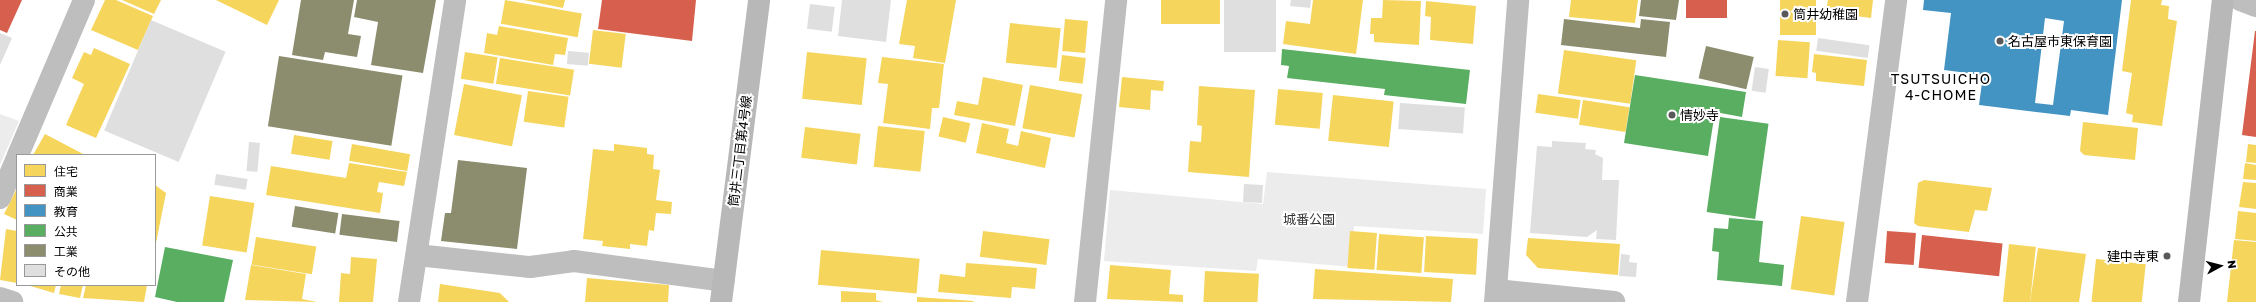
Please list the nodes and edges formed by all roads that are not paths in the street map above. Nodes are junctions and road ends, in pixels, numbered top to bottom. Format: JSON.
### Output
{"nodes":[{"id":1,"x":84,"y":0,"type":"edge"},
{"id":2,"x":455,"y":0,"type":"edge"},
{"id":3,"x":759,"y":0,"type":"edge"},
{"id":4,"x":1116,"y":0,"type":"edge"},
{"id":5,"x":1518,"y":0,"type":"edge"},
{"id":6,"x":1896,"y":0,"type":"edge"},
{"id":7,"x":2223,"y":0,"type":"edge"},
{"id":8,"x":2240,"y":0,"type":"edge"},
{"id":9,"x":2256,"y":6,"type":"edge"},
{"id":10,"x":18,"y":154,"type":"edge"},
{"id":11,"x":16,"y":160,"type":"edge"},
{"id":12,"x":0,"y":198,"type":"edge"},
{"id":13,"x":417,"y":254,"type":"junction"},
{"id":14,"x":722,"y":292,"type":"edge"},
{"id":15,"x":1496,"y":296,"type":"edge"},
{"id":16,"x":0,"y":298,"type":"edge"},
{"id":17,"x":12,"y":302,"type":"edge"},
{"id":18,"x":409,"y":302,"type":"edge"},
{"id":19,"x":1085,"y":302,"type":"edge"},
{"id":20,"x":1614,"y":302,"type":"edge"},
{"id":21,"x":1857,"y":302,"type":"edge"},
{"id":22,"x":2189,"y":302,"type":"edge"}],
"edges":[{"from":1,"to":10,"type":"street"},
{"from":2,"to":13,"type":"street"},
{"from":3,"to":14,"type":"street","name":"筒井三丁目第4号線"},
{"from":4,"to":19,"type":"street"},
{"from":5,"to":15,"type":"street"},
{"from":6,"to":21,"type":"street"},
{"from":7,"to":22,"type":"street"},
{"from":8,"to":9,"type":"street"},
{"from":11,"to":12,"type":"street"},
{"from":13,"to":14,"type":"street"},
{"from":13,"to":18,"type":"street"},
{"from":15,"to":20,"type":"street"},
{"from":16,"to":17,"type":"street"}]}
